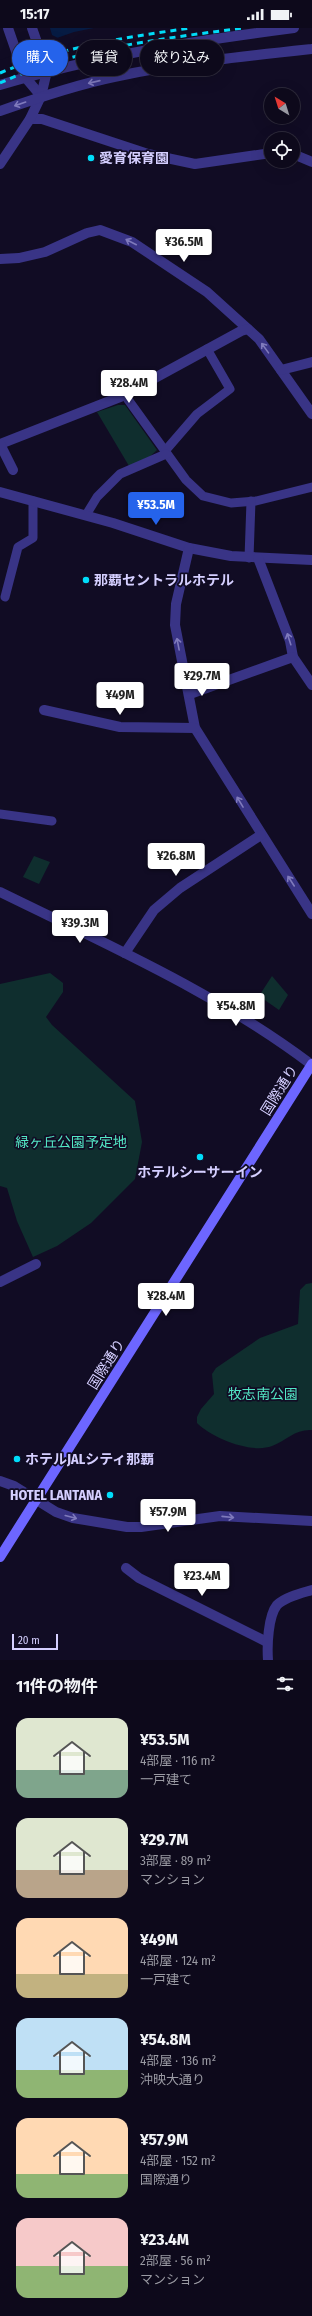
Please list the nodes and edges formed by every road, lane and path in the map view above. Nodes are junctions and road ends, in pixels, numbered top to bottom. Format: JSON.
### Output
{"nodes":[{"id":1,"x":8,"y":28,"type":"edge"},
{"id":2,"x":32,"y":28,"type":"edge"},
{"id":3,"x":294,"y":28,"type":"edge"},
{"id":4,"x":37,"y":40,"type":"edge"},
{"id":5,"x":312,"y":49,"type":"edge"},
{"id":6,"x":68,"y":66,"type":"edge"},
{"id":7,"x":29,"y":76,"type":"edge"},
{"id":8,"x":46,"y":76,"type":"edge"},
{"id":9,"x":25,"y":77,"type":"junction"},
{"id":10,"x":0,"y":85,"type":"edge"},
{"id":11,"x":41,"y":96,"type":"junction"},
{"id":12,"x":0,"y":111,"type":"edge"},
{"id":13,"x":30,"y":119,"type":"junction"},
{"id":14,"x":264,"y":154,"type":"edge"},
{"id":15,"x":300,"y":157,"type":"edge"},
{"id":16,"x":312,"y":162,"type":"edge"},
{"id":17,"x":0,"y":164,"type":"edge"},
{"id":18,"x":0,"y":259,"type":"edge"},
{"id":19,"x":248,"y":329,"type":"junction"},
{"id":20,"x":208,"y":349,"type":"junction"},
{"id":21,"x":312,"y":362,"type":"edge"},
{"id":22,"x":281,"y":370,"type":"junction"},
{"id":23,"x":124,"y":394,"type":"junction"},
{"id":24,"x":312,"y":414,"type":"edge"},
{"id":25,"x":0,"y":444,"type":"edge"},
{"id":26,"x":166,"y":452,"type":"junction"},
{"id":27,"x":13,"y":470,"type":"dead end"},
{"id":28,"x":312,"y":487,"type":"edge"},
{"id":29,"x":0,"y":492,"type":"edge"},
{"id":30,"x":33,"y":501,"type":"junction"},
{"id":31,"x":252,"y":501,"type":"junction"},
{"id":32,"x":86,"y":515,"type":"junction"},
{"id":33,"x":189,"y":548,"type":"junction"},
{"id":34,"x":253,"y":558,"type":"junction"},
{"id":35,"x":312,"y":560,"type":"edge"},
{"id":36,"x":6,"y":597,"type":"dead end"},
{"id":37,"x":293,"y":657,"type":"junction"},
{"id":38,"x":312,"y":685,"type":"edge"},
{"id":39,"x":190,"y":694,"type":"junction"},
{"id":40,"x":44,"y":710,"type":"dead end"},
{"id":41,"x":195,"y":728,"type":"junction"},
{"id":42,"x":0,"y":814,"type":"edge"},
{"id":43,"x":52,"y":821,"type":"dead end"},
{"id":44,"x":261,"y":835,"type":"junction"},
{"id":45,"x":0,"y":892,"type":"edge"},
{"id":46,"x":312,"y":914,"type":"edge"},
{"id":47,"x":125,"y":954,"type":"junction"},
{"id":48,"x":312,"y":1064,"type":"edge"},
{"id":49,"x":36,"y":1264,"type":"dead end"},
{"id":50,"x":0,"y":1282,"type":"edge"},
{"id":51,"x":0,"y":1481,"type":"edge"},
{"id":52,"x":37,"y":1500,"type":"junction"},
{"id":53,"x":312,"y":1521,"type":"edge"},
{"id":54,"x":0,"y":1557,"type":"edge"},
{"id":55,"x":126,"y":1568,"type":"dead end"},
{"id":56,"x":312,"y":1590,"type":"edge"},
{"id":57,"x":267,"y":1642,"type":"junction"},
{"id":58,"x":268,"y":1660,"type":"edge"}],
"edges":[{"from":1,"to":9,"type":"street"},
{"from":2,"to":4,"type":"street"},
{"from":3,"to":6,"type":"street"},
{"from":5,"to":11,"type":"street","one_way":true},
{"from":7,"to":9,"type":"street"},
{"from":8,"to":11,"type":"street"},
{"from":9,"to":10,"type":"street"},
{"from":9,"to":11,"type":"street"},
{"from":11,"to":12,"type":"street","one_way":true},
{"from":11,"to":13,"type":"street"},
{"from":13,"to":14,"type":"street"},
{"from":13,"to":17,"type":"street"},
{"from":15,"to":16,"type":"street"},
{"from":19,"to":18,"type":"street","one_way":true},
{"from":19,"to":20,"type":"street"},
{"from":22,"to":19,"type":"street","one_way":true},
{"from":20,"to":23,"type":"street"},
{"from":20,"to":26,"type":"lane"},
{"from":21,"to":22,"type":"street"},
{"from":22,"to":24,"type":"street"},
{"from":23,"to":25,"type":"street"},
{"from":23,"to":26,"type":"lane"},
{"from":25,"to":27,"type":"street"},
{"from":26,"to":31,"type":"lane"},
{"from":26,"to":32,"type":"lane"},
{"from":28,"to":31,"type":"lane"},
{"from":29,"to":30,"type":"street"},
{"from":30,"to":32,"type":"street"},
{"from":30,"to":36,"type":"lane"},
{"from":31,"to":34,"type":"lane"},
{"from":32,"to":33,"type":"street"},
{"from":33,"to":34,"type":"street"},
{"from":39,"to":33,"type":"street","one_way":true},
{"from":34,"to":35,"type":"street"},
{"from":37,"to":34,"type":"street","one_way":true},
{"from":37,"to":38,"type":"street"},
{"from":37,"to":39,"type":"street"},
{"from":39,"to":41,"type":"street"},
{"from":40,"to":41,"type":"street"},
{"from":44,"to":41,"type":"street","one_way":true},
{"from":42,"to":43,"type":"lane"},
{"from":46,"to":44,"type":"street","one_way":true},
{"from":44,"to":47,"type":"street"},
{"from":45,"to":47,"type":"street"},
{"from":47,"to":48,"type":"street"},
{"from":48,"to":52,"type":"main road","name":"国際通り"},
{"from":49,"to":50,"type":"street"},
{"from":51,"to":52,"type":"street"},
{"from":52,"to":53,"type":"street","one_way":true},
{"from":52,"to":54,"type":"main road","name":"国際通り"},
{"from":55,"to":57,"type":"street"},
{"from":56,"to":57,"type":"street"},
{"from":57,"to":58,"type":"street"}]}
